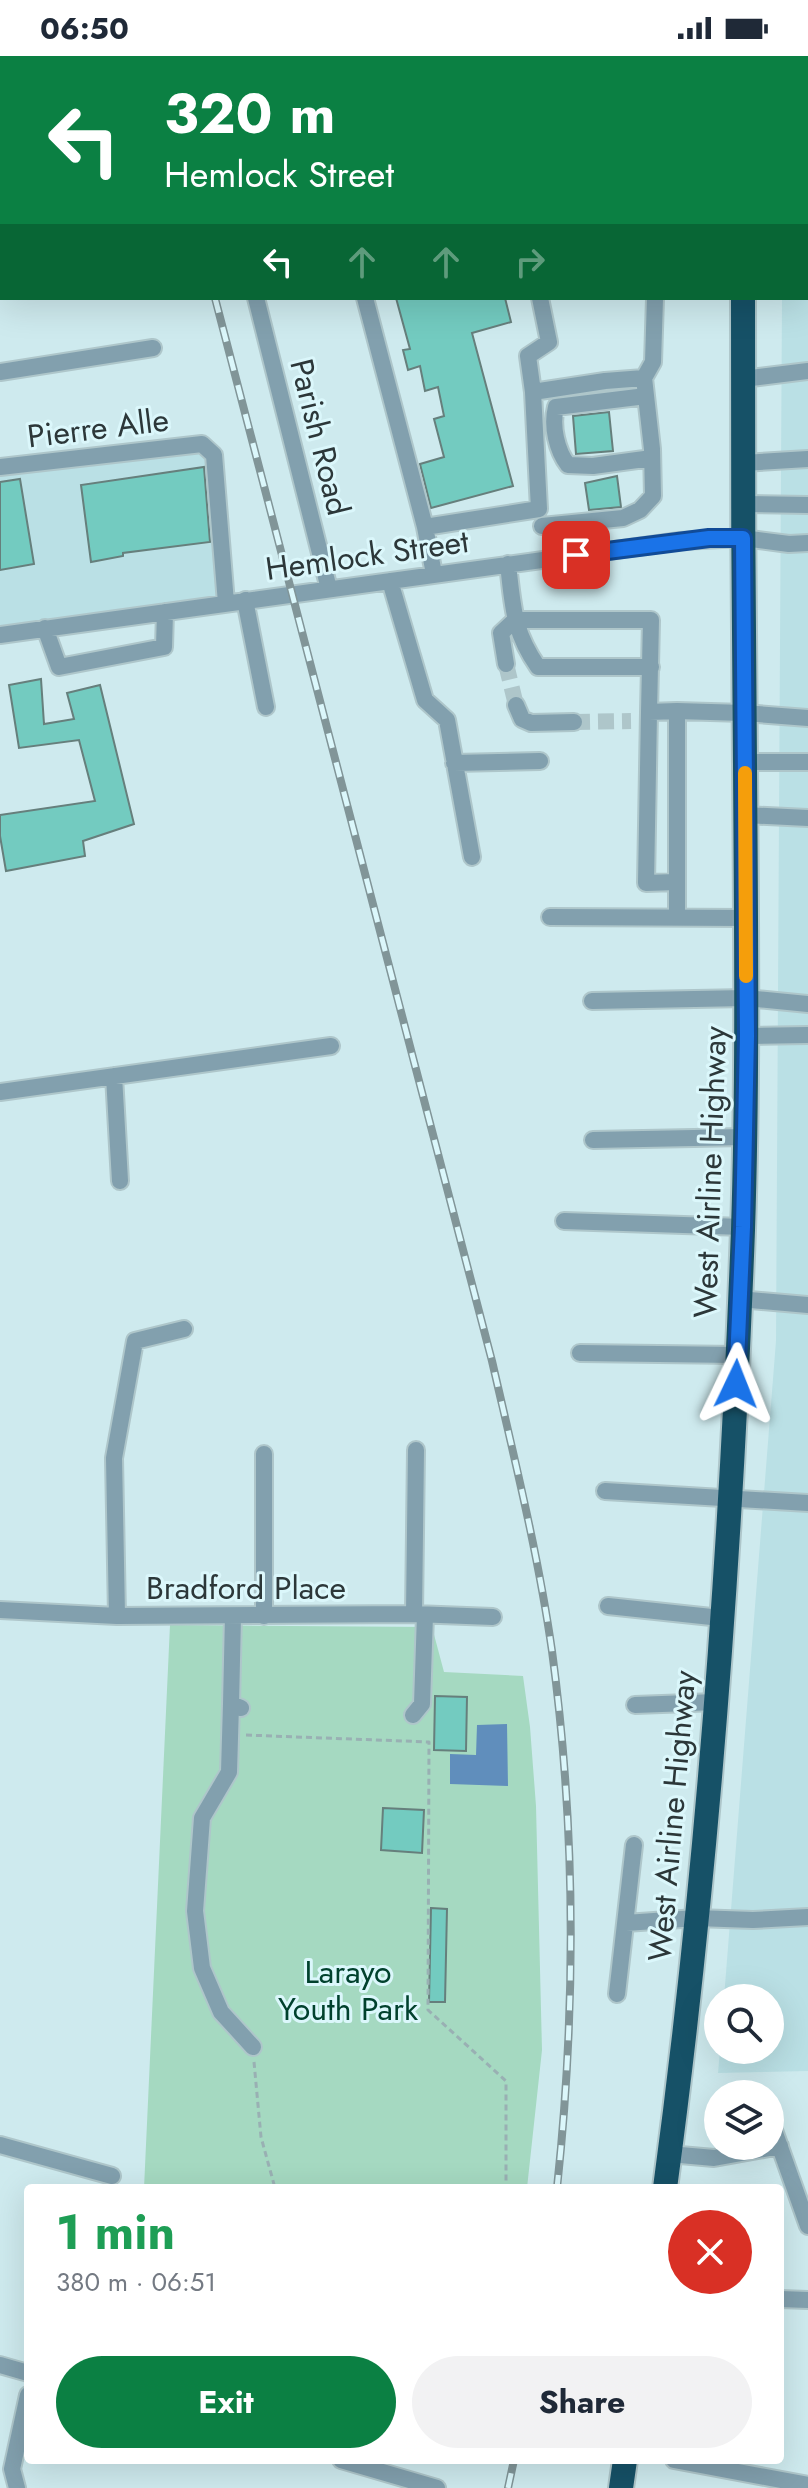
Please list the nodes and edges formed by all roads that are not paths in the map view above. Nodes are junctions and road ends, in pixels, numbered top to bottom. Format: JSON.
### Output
{"nodes":[{"id":1,"x":257,"y":300,"type":"edge"},
{"id":2,"x":366,"y":300,"type":"edge"},
{"id":3,"x":540,"y":300,"type":"edge"},
{"id":4,"x":655,"y":300,"type":"edge"},
{"id":5,"x":743,"y":300,"type":"edge"},
{"id":6,"x":153,"y":348,"type":"dead end"},
{"id":7,"x":808,"y":371,"type":"edge"},
{"id":8,"x":0,"y":372,"type":"edge"},
{"id":9,"x":644,"y":378,"type":"junction"},
{"id":10,"x":743,"y":379,"type":"junction"},
{"id":11,"x":533,"y":392,"type":"junction"},
{"id":12,"x":646,"y":396,"type":"junction"},
{"id":13,"x":652,"y":458,"type":"junction"},
{"id":14,"x":808,"y":459,"type":"edge"},
{"id":15,"x":743,"y":463,"type":"junction"},
{"id":16,"x":0,"y":467,"type":"edge"},
{"id":17,"x":743,"y":504,"type":"junction"},
{"id":18,"x":808,"y":505,"type":"edge"},
{"id":19,"x":540,"y":517,"type":"junction"},
{"id":20,"x":425,"y":527,"type":"junction"},
{"id":21,"x":743,"y":538,"type":"junction"},
{"id":22,"x":808,"y":543,"type":"edge"},
{"id":23,"x":547,"y":559,"type":"junction"},
{"id":24,"x":508,"y":564,"type":"junction"},
{"id":25,"x":434,"y":574,"type":"junction"},
{"id":26,"x":390,"y":581,"type":"junction"},
{"id":27,"x":329,"y":589,"type":"junction"},
{"id":28,"x":245,"y":600,"type":"junction"},
{"id":29,"x":226,"y":603,"type":"junction"},
{"id":30,"x":165,"y":612,"type":"junction"},
{"id":31,"x":515,"y":620,"type":"junction"},
{"id":32,"x":45,"y":628,"type":"junction"},
{"id":33,"x":0,"y":635,"type":"edge"},
{"id":34,"x":506,"y":664,"type":"tunnel mouth"},
{"id":35,"x":651,"y":667,"type":"junction"},
{"id":36,"x":516,"y":705,"type":"dead end"},
{"id":37,"x":266,"y":707,"type":"dead end"},
{"id":38,"x":677,"y":711,"type":"junction"},
{"id":39,"x":649,"y":712,"type":"junction"},
{"id":40,"x":744,"y":713,"type":"junction"},
{"id":41,"x":808,"y":718,"type":"edge"},
{"id":42,"x":631,"y":721,"type":"tunnel mouth"},
{"id":43,"x":574,"y":722,"type":"tunnel mouth"},
{"id":44,"x":540,"y":761,"type":"dead end"},
{"id":45,"x":745,"y":762,"type":"junction"},
{"id":46,"x":808,"y":762,"type":"edge"},
{"id":47,"x":454,"y":763,"type":"junction"},
{"id":48,"x":745,"y":815,"type":"junction"},
{"id":49,"x":808,"y":818,"type":"edge"},
{"id":50,"x":472,"y":857,"type":"dead end"},
{"id":51,"x":676,"y":882,"type":"junction"},
{"id":52,"x":550,"y":917,"type":"dead end"},
{"id":53,"x":677,"y":918,"type":"junction"},
{"id":54,"x":746,"y":918,"type":"junction"},
{"id":55,"x":746,"y":998,"type":"junction"},
{"id":56,"x":592,"y":1001,"type":"dead end"},
{"id":57,"x":808,"y":1004,"type":"edge"},
{"id":58,"x":808,"y":1035,"type":"edge"},
{"id":59,"x":747,"y":1036,"type":"junction"},
{"id":60,"x":331,"y":1046,"type":"dead end"},
{"id":61,"x":114,"y":1076,"type":"junction"},
{"id":62,"x":0,"y":1092,"type":"edge"},
{"id":63,"x":744,"y":1137,"type":"junction"},
{"id":64,"x":593,"y":1140,"type":"dead end"},
{"id":65,"x":120,"y":1181,"type":"dead end"},
{"id":66,"x":564,"y":1221,"type":"dead end"},
{"id":67,"x":743,"y":1227,"type":"junction"},
{"id":68,"x":739,"y":1299,"type":"junction"},
{"id":69,"x":808,"y":1305,"type":"edge"},
{"id":70,"x":184,"y":1329,"type":"dead end"},
{"id":71,"x":580,"y":1353,"type":"dead end"},
{"id":72,"x":737,"y":1355,"type":"junction"},
{"id":73,"x":416,"y":1450,"type":"dead end"},
{"id":74,"x":264,"y":1454,"type":"dead end"},
{"id":75,"x":605,"y":1491,"type":"dead end"},
{"id":76,"x":731,"y":1499,"type":"junction"},
{"id":77,"x":808,"y":1503,"type":"edge"},
{"id":78,"x":608,"y":1606,"type":"dead end"},
{"id":79,"x":0,"y":1610,"type":"edge"},
{"id":80,"x":420,"y":1615,"type":"junction"},
{"id":81,"x":117,"y":1616,"type":"junction"},
{"id":82,"x":233,"y":1616,"type":"junction"},
{"id":83,"x":264,"y":1616,"type":"junction"},
{"id":84,"x":493,"y":1617,"type":"dead end"},
{"id":85,"x":721,"y":1618,"type":"junction"},
{"id":86,"x":716,"y":1702,"type":"junction"},
{"id":87,"x":635,"y":1705,"type":"dead end"},
{"id":88,"x":413,"y":1715,"type":"dead end"},
{"id":89,"x":634,"y":1845,"type":"dead end"},
{"id":90,"x":808,"y":1917,"type":"edge"},
{"id":91,"x":696,"y":1918,"type":"junction"},
{"id":92,"x":626,"y":1923,"type":"junction"},
{"id":93,"x":617,"y":1994,"type":"dead end"},
{"id":94,"x":253,"y":2047,"type":"road end"},
{"id":95,"x":0,"y":2145,"type":"edge"},
{"id":96,"x":669,"y":2154,"type":"junction"},
{"id":97,"x":704,"y":2157,"type":"edge"},
{"id":98,"x":784,"y":2157,"type":"edge"},
{"id":99,"x":112,"y":2176,"type":"dead end"},
{"id":100,"x":665,"y":2184,"type":"edge"},
{"id":101,"x":808,"y":2226,"type":"edge"},
{"id":102,"x":784,"y":2299,"type":"edge"},
{"id":103,"x":808,"y":2300,"type":"edge"},
{"id":104,"x":0,"y":2365,"type":"edge"},
{"id":105,"x":24,"y":2372,"type":"edge"},
{"id":106,"x":24,"y":2414,"type":"edge"},
{"id":107,"x":355,"y":2464,"type":"edge"},
{"id":108,"x":624,"y":2464,"type":"edge"},
{"id":109,"x":695,"y":2464,"type":"edge"},
{"id":110,"x":808,"y":2485,"type":"edge"},
{"id":111,"x":17,"y":2488,"type":"edge"},
{"id":112,"x":437,"y":2488,"type":"edge"},
{"id":113,"x":621,"y":2488,"type":"edge"}],
"edges":[{"from":1,"to":27,"type":"street","name":"Parish Road"},
{"from":2,"to":20,"type":"street"},
{"from":3,"to":11,"type":"street"},
{"from":4,"to":9,"type":"street"},
{"from":5,"to":10,"type":"highway","name":"West Airline Highway"},
{"from":6,"to":8,"type":"street"},
{"from":7,"to":10,"type":"street"},
{"from":9,"to":11,"type":"street"},
{"from":9,"to":12,"type":"street"},
{"from":10,"to":15,"type":"highway","name":"West Airline Highway"},
{"from":11,"to":19,"type":"street"},
{"from":12,"to":13,"type":"street"},
{"from":12,"to":13,"type":"street"},
{"from":13,"to":19,"type":"street"},
{"from":14,"to":15,"type":"street"},
{"from":15,"to":17,"type":"highway","name":"West Airline Highway"},
{"from":16,"to":29,"type":"street","name":"Pierre Alle"},
{"from":17,"to":18,"type":"street"},
{"from":17,"to":21,"type":"highway","name":"West Airline Highway"},
{"from":19,"to":20,"type":"street"},
{"from":19,"to":23,"type":"street"},
{"from":20,"to":25,"type":"street"},
{"from":21,"to":22,"type":"street","name":"Hemlock Street"},
{"from":21,"to":23,"type":"street","name":"Hemlock Street"},
{"from":21,"to":40,"type":"highway","name":"West Airline Highway"},
{"from":23,"to":24,"type":"street","name":"Hemlock Street"},
{"from":24,"to":25,"type":"street","name":"Hemlock Street"},
{"from":24,"to":31,"type":"street"},
{"from":25,"to":26,"type":"street","name":"Hemlock Street"},
{"from":26,"to":27,"type":"street","name":"Hemlock Street"},
{"from":26,"to":47,"type":"street"},
{"from":27,"to":28,"type":"street","name":"Hemlock Street"},
{"from":28,"to":29,"type":"street","name":"Hemlock Street"},
{"from":28,"to":37,"type":"street"},
{"from":29,"to":30,"type":"street","name":"Hemlock Street"},
{"from":30,"to":32,"type":"street","name":"Hemlock Street"},
{"from":30,"to":32,"type":"street"},
{"from":31,"to":34,"type":"street"},
{"from":31,"to":35,"type":"street"},
{"from":31,"to":35,"type":"street"},
{"from":32,"to":33,"type":"street","name":"Hemlock Street"},
{"from":35,"to":39,"type":"street"},
{"from":36,"to":43,"type":"street"},
{"from":38,"to":39,"type":"street"},
{"from":38,"to":40,"type":"street"},
{"from":38,"to":51,"type":"street"},
{"from":39,"to":42,"type":"street"},
{"from":39,"to":51,"type":"street"},
{"from":40,"to":41,"type":"street"},
{"from":40,"to":45,"type":"highway","name":"West Airline Highway"},
{"from":44,"to":47,"type":"street"},
{"from":45,"to":46,"type":"street"},
{"from":45,"to":48,"type":"highway","name":"West Airline Highway"},
{"from":47,"to":50,"type":"street"},
{"from":48,"to":49,"type":"street"},
{"from":48,"to":54,"type":"highway","name":"West Airline Highway"},
{"from":51,"to":53,"type":"street"},
{"from":52,"to":53,"type":"street"},
{"from":53,"to":54,"type":"street"},
{"from":54,"to":55,"type":"highway","name":"West Airline Highway"},
{"from":55,"to":56,"type":"street"},
{"from":55,"to":57,"type":"street"},
{"from":55,"to":59,"type":"highway","name":"West Airline Highway"},
{"from":58,"to":59,"type":"street"},
{"from":59,"to":63,"type":"highway","name":"West Airline Highway"},
{"from":60,"to":61,"type":"street"},
{"from":61,"to":62,"type":"street"},
{"from":61,"to":65,"type":"street"},
{"from":63,"to":64,"type":"street"},
{"from":63,"to":67,"type":"highway","name":"West Airline Highway"},
{"from":66,"to":67,"type":"street"},
{"from":67,"to":68,"type":"highway","name":"West Airline Highway"},
{"from":68,"to":69,"type":"street"},
{"from":68,"to":72,"type":"highway","name":"West Airline Highway"},
{"from":70,"to":81,"type":"street"},
{"from":71,"to":72,"type":"street"},
{"from":72,"to":76,"type":"highway","name":"West Airline Highway"},
{"from":73,"to":80,"type":"street"},
{"from":74,"to":83,"type":"street"},
{"from":75,"to":76,"type":"street"},
{"from":76,"to":77,"type":"street"},
{"from":76,"to":85,"type":"highway","name":"West Airline Highway"},
{"from":78,"to":85,"type":"street"},
{"from":79,"to":81,"type":"street","name":"Bradford Place"},
{"from":80,"to":83,"type":"street","name":"Bradford Place"},
{"from":80,"to":84,"type":"street","name":"Bradford Place"},
{"from":80,"to":88,"type":"street"},
{"from":81,"to":82,"type":"street","name":"Bradford Place"},
{"from":82,"to":83,"type":"street","name":"Bradford Place"},
{"from":82,"to":94,"type":"street"},
{"from":85,"to":86,"type":"highway","name":"West Airline Highway"},
{"from":86,"to":87,"type":"street"},
{"from":86,"to":91,"type":"highway","name":"West Airline Highway"},
{"from":89,"to":92,"type":"street"},
{"from":90,"to":91,"type":"street"},
{"from":91,"to":92,"type":"street"},
{"from":91,"to":96,"type":"highway","name":"West Airline Highway"},
{"from":92,"to":93,"type":"street"},
{"from":95,"to":99,"type":"street"},
{"from":96,"to":97,"type":"street"},
{"from":96,"to":100,"type":"highway","name":"West Airline Highway"},
{"from":98,"to":101,"type":"street"},
{"from":102,"to":103,"type":"street"},
{"from":104,"to":105,"type":"street"},
{"from":106,"to":111,"type":"street"},
{"from":107,"to":112,"type":"street"},
{"from":108,"to":113,"type":"highway"},
{"from":109,"to":110,"type":"street"}]}
